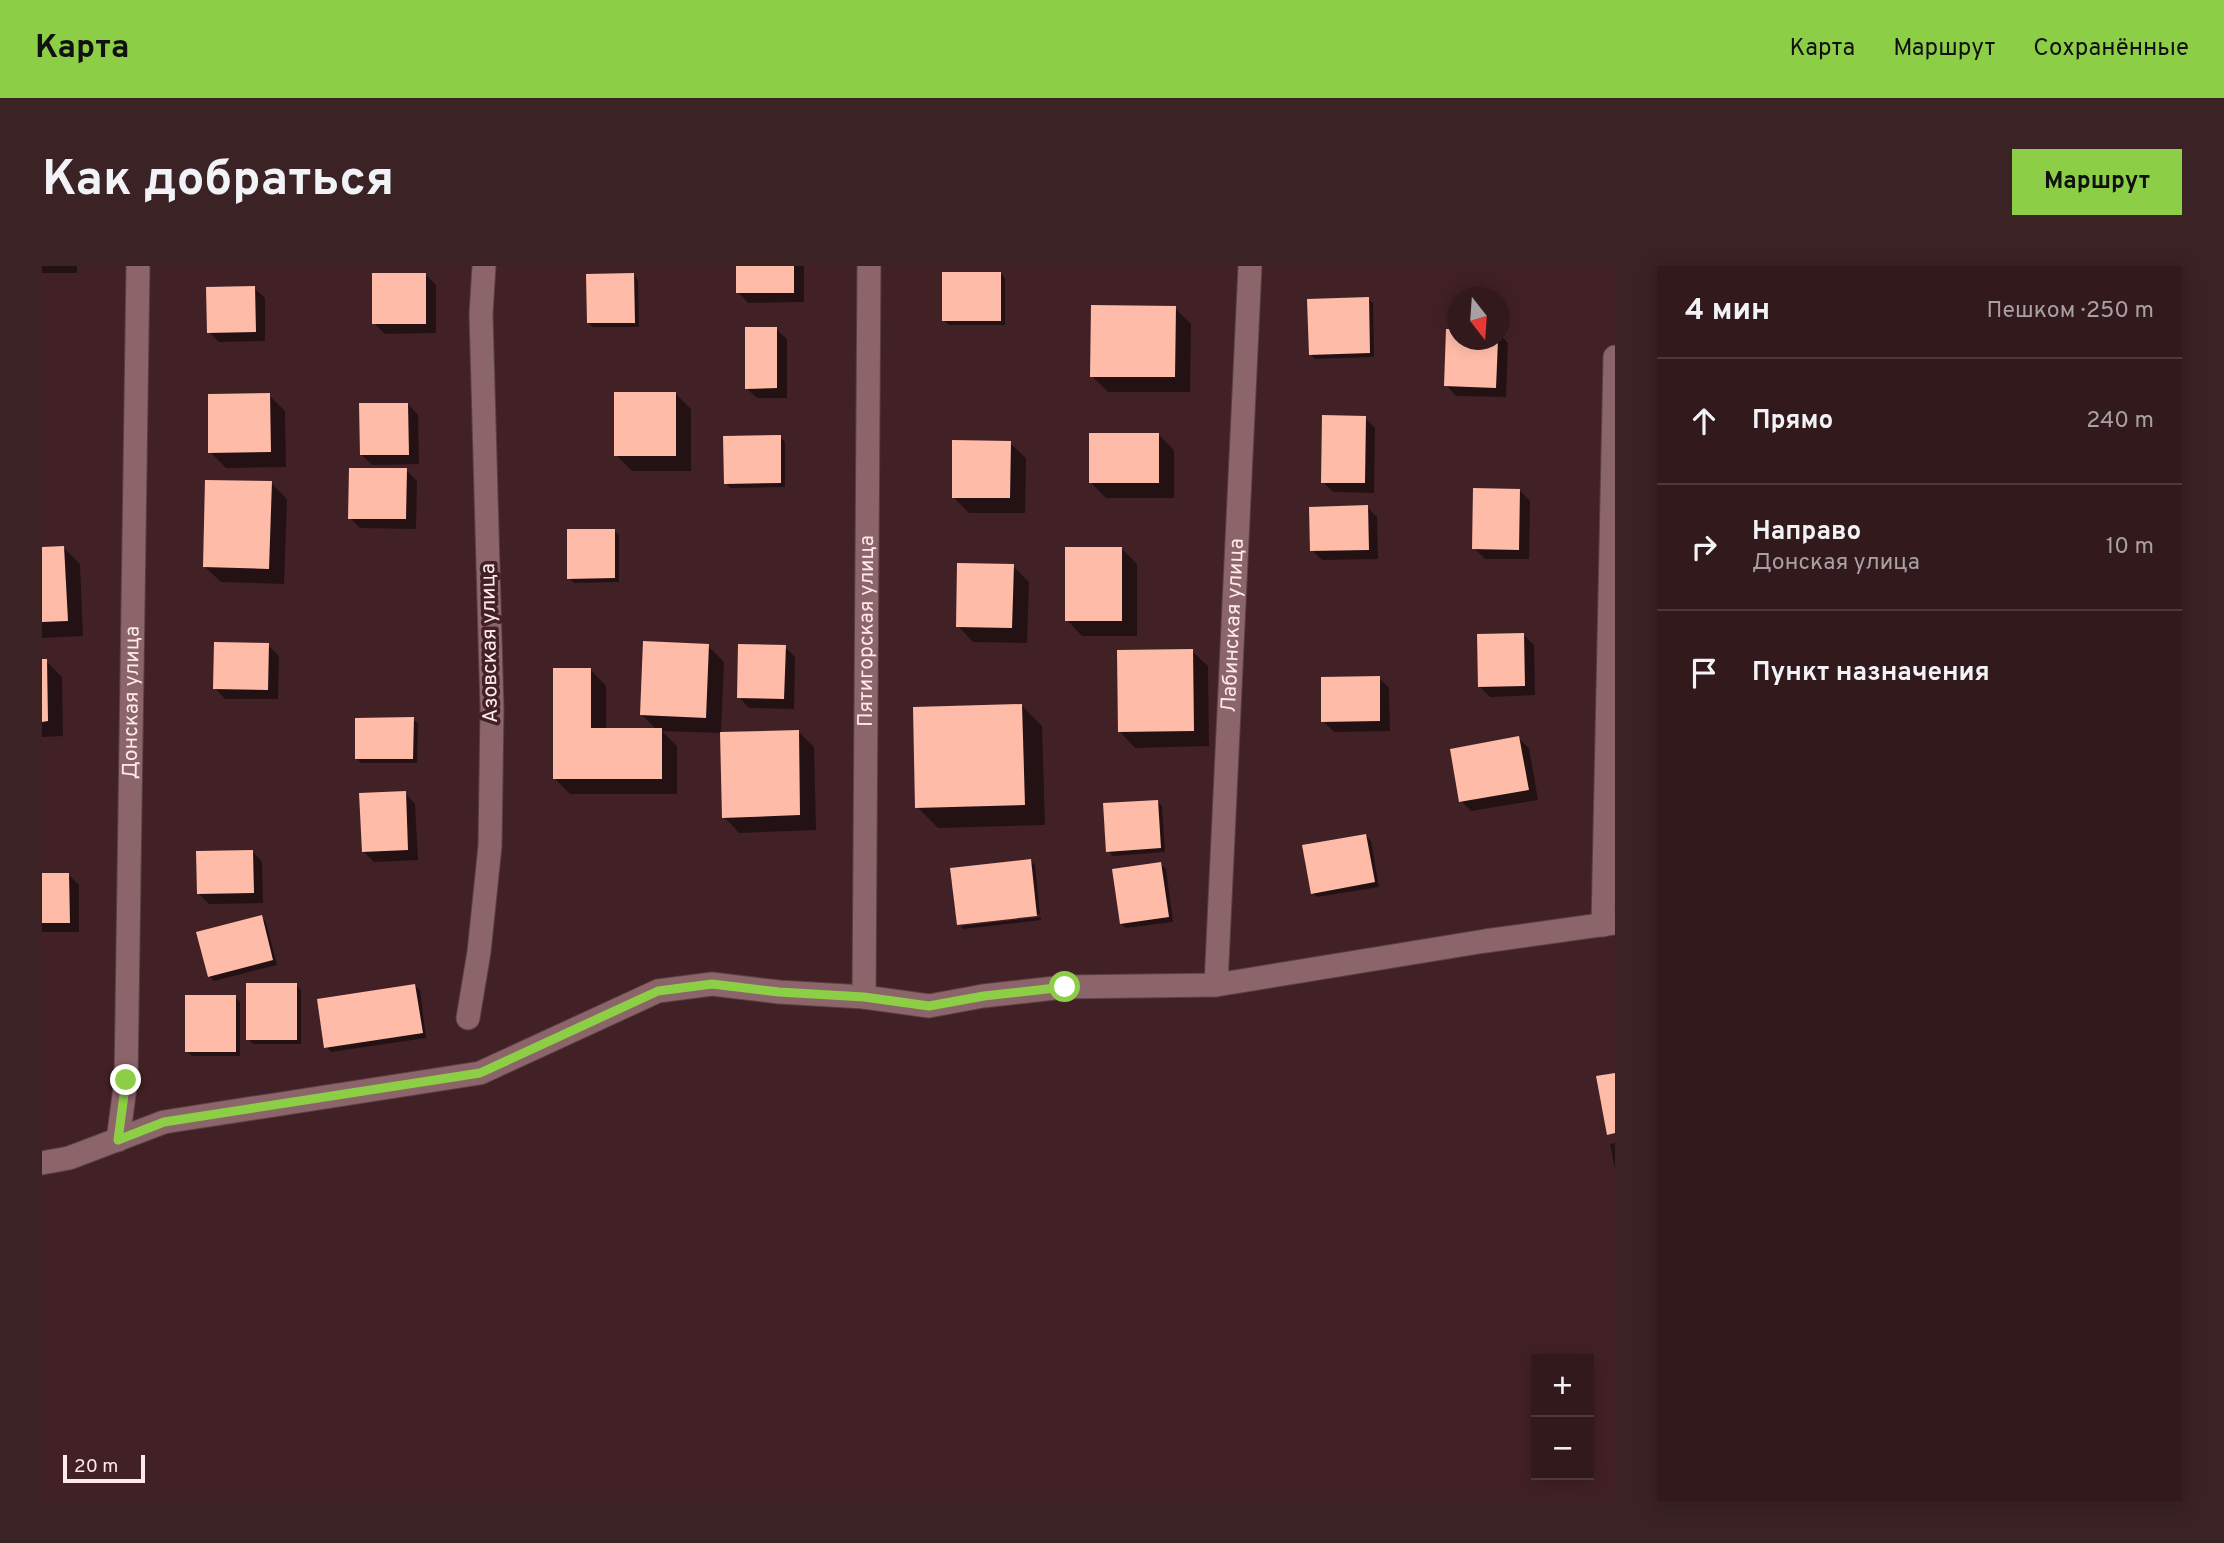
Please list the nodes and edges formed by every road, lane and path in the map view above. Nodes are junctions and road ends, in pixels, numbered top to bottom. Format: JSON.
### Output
{"nodes":[{"id":1,"x":138,"y":266,"type":"edge"},
{"id":2,"x":484,"y":266,"type":"edge"},
{"id":3,"x":869,"y":266,"type":"edge"},
{"id":4,"x":1250,"y":266,"type":"edge"},
{"id":5,"x":1615,"y":357,"type":"edge"},
{"id":6,"x":1609,"y":924,"type":"edge"},
{"id":7,"x":1216,"y":985,"type":"junction"},
{"id":8,"x":864,"y":997,"type":"junction"},
{"id":9,"x":468,"y":1018,"type":"dead end"},
{"id":10,"x":118,"y":1140,"type":"junction"},
{"id":11,"x":42,"y":1163,"type":"edge"}],
"edges":[{"from":1,"to":10,"type":"street","name":"Донская улица"},
{"from":2,"to":9,"type":"street","name":"Азовская улица"},
{"from":3,"to":8,"type":"street","name":"Пятигорская улица"},
{"from":4,"to":7,"type":"street","name":"Лабинская улица"},
{"from":5,"to":6,"type":"street"},
{"from":6,"to":7,"type":"street"},
{"from":7,"to":8,"type":"street"},
{"from":8,"to":10,"type":"street"},
{"from":10,"to":11,"type":"street"}]}
